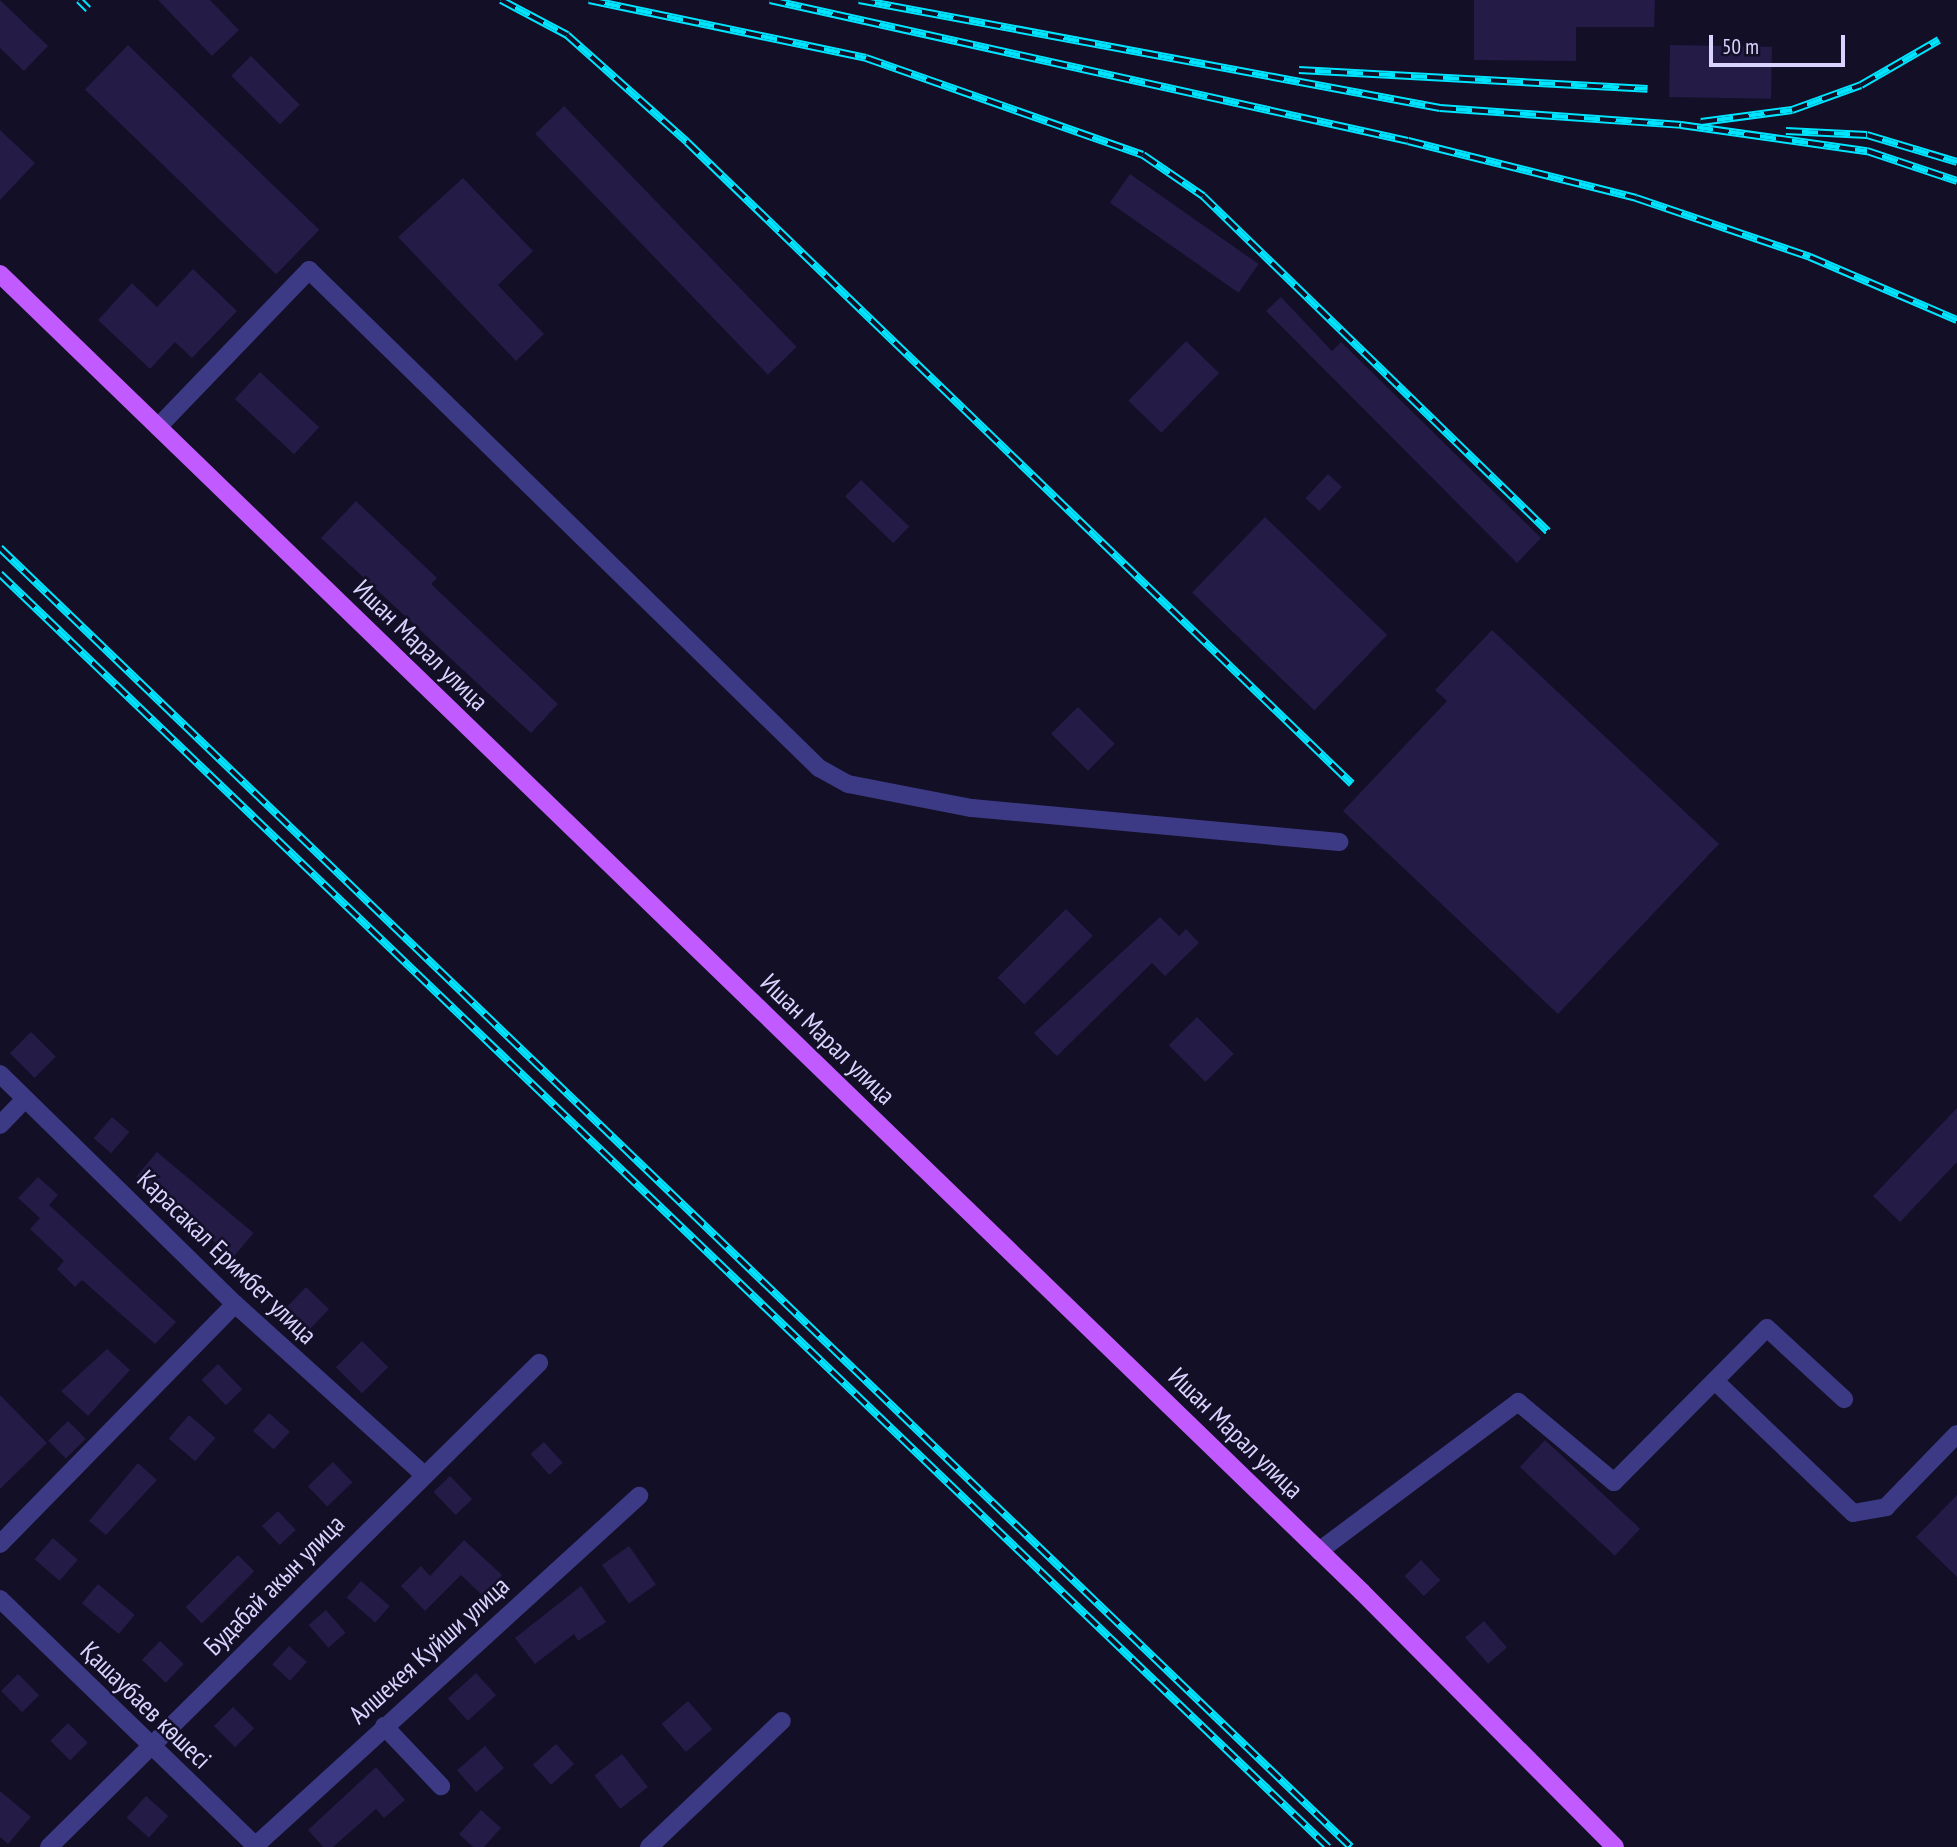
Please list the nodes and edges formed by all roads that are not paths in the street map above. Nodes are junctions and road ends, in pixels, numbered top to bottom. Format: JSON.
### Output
{"nodes":[{"id":1,"x":0,"y":274,"type":"edge"},
{"id":2,"x":158,"y":427,"type":"junction"},
{"id":3,"x":1339,"y":842,"type":"dead end"},
{"id":4,"x":0,"y":1074,"type":"edge"},
{"id":5,"x":24,"y":1098,"type":"junction"},
{"id":6,"x":0,"y":1125,"type":"edge"},
{"id":7,"x":235,"y":1304,"type":"junction"},
{"id":8,"x":538,"y":1363,"type":"dead end"},
{"id":9,"x":1715,"y":1381,"type":"junction"},
{"id":10,"x":1843,"y":1399,"type":"dead end"},
{"id":11,"x":1957,"y":1434,"type":"edge"},
{"id":12,"x":423,"y":1474,"type":"junction"},
{"id":13,"x":639,"y":1496,"type":"dead end"},
{"id":14,"x":0,"y":1544,"type":"edge"},
{"id":15,"x":1320,"y":1551,"type":"junction"},
{"id":16,"x":0,"y":1599,"type":"edge"},
{"id":17,"x":782,"y":1721,"type":"dead end"},
{"id":18,"x":384,"y":1726,"type":"junction"},
{"id":19,"x":149,"y":1746,"type":"junction"},
{"id":20,"x":441,"y":1786,"type":"dead end"},
{"id":21,"x":256,"y":1846,"type":"edge"},
{"id":22,"x":49,"y":1847,"type":"edge"},
{"id":23,"x":649,"y":1847,"type":"edge"},
{"id":24,"x":1615,"y":1847,"type":"edge"}],
"edges":[{"from":1,"to":2,"type":"main road","name":"Ишан Марал улица"},
{"from":2,"to":3,"type":"street"},
{"from":2,"to":15,"type":"main road","name":"Ишан Марал улица"},
{"from":4,"to":5,"type":"street","name":"Карасакал Еримбет улица"},
{"from":5,"to":6,"type":"street"},
{"from":5,"to":7,"type":"street","name":"Карасакал Еримбет улица"},
{"from":7,"to":12,"type":"street","name":"Карасакал Еримбет улица"},
{"from":7,"to":14,"type":"street"},
{"from":8,"to":12,"type":"street","name":"Будабай акын улица"},
{"from":9,"to":10,"type":"street"},
{"from":9,"to":11,"type":"street"},
{"from":9,"to":15,"type":"street"},
{"from":12,"to":19,"type":"street","name":"Будабай акын улица"},
{"from":13,"to":18,"type":"street","name":"Алшекея Куйши улица"},
{"from":15,"to":24,"type":"main road","name":"Ишан Марал улица"},
{"from":16,"to":19,"type":"street","name":"Қашаубаев көшесі"},
{"from":17,"to":23,"type":"street"},
{"from":18,"to":20,"type":"street"},
{"from":18,"to":21,"type":"street","name":"Алшекея Куйши улица"},
{"from":19,"to":21,"type":"street","name":"Қашаубаев көшесі"},
{"from":19,"to":22,"type":"street","name":"Будабай акын улица"}]}
